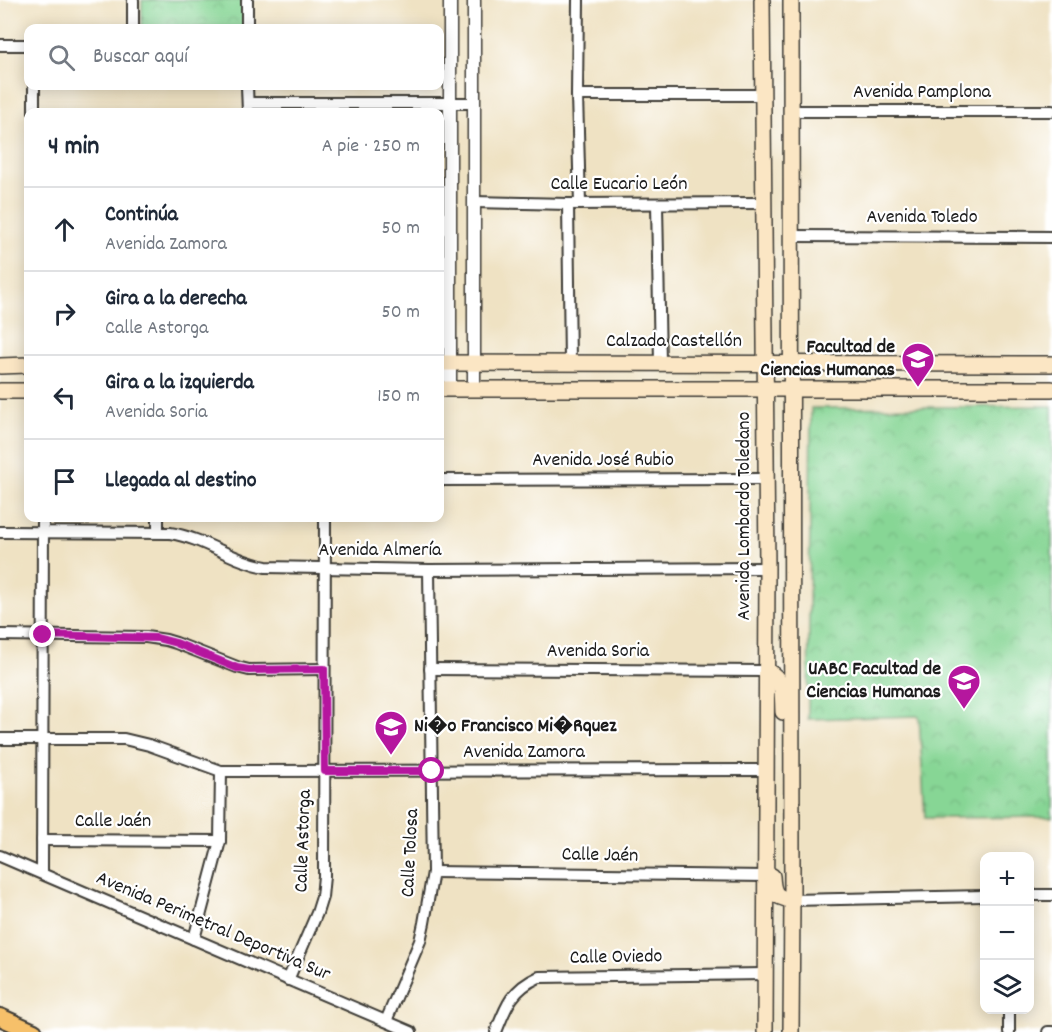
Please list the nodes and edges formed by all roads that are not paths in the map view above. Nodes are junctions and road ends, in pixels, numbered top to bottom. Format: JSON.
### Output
{"nodes":[{"id":1,"x":133,"y":0,"type":"edge"},
{"id":2,"x":247,"y":0,"type":"edge"},
{"id":3,"x":450,"y":0,"type":"edge"},
{"id":4,"x":474,"y":0,"type":"edge"},
{"id":5,"x":578,"y":0,"type":"edge"},
{"id":6,"x":762,"y":0,"type":"edge"},
{"id":7,"x":791,"y":0,"type":"edge"},
{"id":8,"x":133,"y":24,"type":"edge"},
{"id":9,"x":247,"y":24,"type":"edge"},
{"id":10,"x":0,"y":45,"type":"edge"},
{"id":11,"x":24,"y":45,"type":"edge"},
{"id":12,"x":34,"y":90,"type":"edge"},
{"id":13,"x":247,"y":90,"type":"edge"},
{"id":14,"x":577,"y":95,"type":"junction"},
{"id":15,"x":764,"y":95,"type":"junction"},
{"id":16,"x":450,"y":102,"type":"junction"},
{"id":17,"x":474,"y":103,"type":"junction"},
{"id":18,"x":34,"y":108,"type":"edge"},
{"id":19,"x":248,"y":108,"type":"edge"},
{"id":20,"x":791,"y":111,"type":"junction"},
{"id":21,"x":1052,"y":111,"type":"edge"},
{"id":22,"x":474,"y":202,"type":"junction"},
{"id":23,"x":445,"y":203,"type":"edge"},
{"id":24,"x":764,"y":203,"type":"junction"},
{"id":25,"x":574,"y":204,"type":"junction"},
{"id":26,"x":657,"y":204,"type":"junction"},
{"id":27,"x":792,"y":236,"type":"junction"},
{"id":28,"x":1052,"y":237,"type":"edge"},
{"id":29,"x":445,"y":363,"type":"edge"},
{"id":30,"x":570,"y":363,"type":"junction"},
{"id":31,"x":660,"y":363,"type":"junction"},
{"id":32,"x":764,"y":363,"type":"junction"},
{"id":33,"x":791,"y":363,"type":"junction"},
{"id":34,"x":474,"y":364,"type":"junction"},
{"id":35,"x":1052,"y":364,"type":"edge"},
{"id":36,"x":24,"y":365,"type":"edge"},
{"id":37,"x":0,"y":366,"type":"edge"},
{"id":38,"x":445,"y":388,"type":"edge"},
{"id":39,"x":474,"y":388,"type":"junction"},
{"id":40,"x":764,"y":388,"type":"junction"},
{"id":41,"x":791,"y":389,"type":"junction"},
{"id":42,"x":1052,"y":389,"type":"edge"},
{"id":43,"x":0,"y":391,"type":"edge"},
{"id":44,"x":24,"y":391,"type":"edge"},
{"id":45,"x":766,"y":478,"type":"junction"},
{"id":46,"x":444,"y":480,"type":"edge"},
{"id":47,"x":43,"y":522,"type":"edge"},
{"id":48,"x":158,"y":522,"type":"edge"},
{"id":49,"x":326,"y":522,"type":"edge"},
{"id":50,"x":0,"y":532,"type":"edge"},
{"id":51,"x":43,"y":532,"type":"junction"},
{"id":52,"x":158,"y":532,"type":"junction"},
{"id":53,"x":767,"y":568,"type":"junction"},
{"id":54,"x":325,"y":569,"type":"junction"},
{"id":55,"x":429,"y":570,"type":"junction"},
{"id":56,"x":0,"y":635,"type":"edge"},
{"id":57,"x":43,"y":635,"type":"junction"},
{"id":58,"x":792,"y":639,"type":"junction"},
{"id":59,"x":324,"y":669,"type":"junction"},
{"id":60,"x":430,"y":669,"type":"junction"},
{"id":61,"x":766,"y":671,"type":"junction"},
{"id":62,"x":42,"y":738,"type":"junction"},
{"id":63,"x":0,"y":739,"type":"edge"},
{"id":64,"x":792,"y":753,"type":"junction"},
{"id":65,"x":765,"y":770,"type":"junction"},
{"id":66,"x":221,"y":771,"type":"junction"},
{"id":67,"x":325,"y":771,"type":"junction"},
{"id":68,"x":432,"y":771,"type":"junction"},
{"id":69,"x":766,"y":828,"type":"junction"},
{"id":70,"x":42,"y":840,"type":"junction"},
{"id":71,"x":220,"y":841,"type":"junction"},
{"id":72,"x":0,"y":855,"type":"edge"},
{"id":73,"x":433,"y":872,"type":"junction"},
{"id":74,"x":42,"y":873,"type":"junction"},
{"id":75,"x":766,"y":876,"type":"junction"},
{"id":76,"x":1034,"y":895,"type":"edge"},
{"id":77,"x":1052,"y":895,"type":"edge"},
{"id":78,"x":980,"y":896,"type":"edge"},
{"id":79,"x":792,"y":900,"type":"junction"},
{"id":80,"x":194,"y":939,"type":"junction"},
{"id":81,"x":765,"y":974,"type":"junction"},
{"id":82,"x":288,"y":980,"type":"junction"},
{"id":83,"x":1009,"y":1014,"type":"edge"},
{"id":84,"x":3,"y":1019,"type":"edge"},
{"id":85,"x":386,"y":1022,"type":"junction"},
{"id":86,"x":34,"y":1032,"type":"edge"},
{"id":87,"x":411,"y":1032,"type":"edge"},
{"id":88,"x":496,"y":1032,"type":"edge"},
{"id":89,"x":765,"y":1032,"type":"edge"},
{"id":90,"x":791,"y":1032,"type":"edge"},
{"id":91,"x":1010,"y":1032,"type":"edge"}],
"edges":[{"from":1,"to":8,"type":"street"},
{"from":2,"to":9,"type":"street"},
{"from":3,"to":16,"type":"street"},
{"from":4,"to":17,"type":"street"},
{"from":5,"to":14,"type":"street"},
{"from":6,"to":15,"type":"main road","name":"Avenida Lombardo Toledano"},
{"from":7,"to":20,"type":"main road"},
{"from":10,"to":11,"type":"street"},
{"from":12,"to":18,"type":"street"},
{"from":13,"to":19,"type":"street"},
{"from":14,"to":15,"type":"street"},
{"from":14,"to":25,"type":"street"},
{"from":15,"to":24,"type":"main road","name":"Avenida Lombardo Toledano"},
{"from":16,"to":17,"type":"street"},
{"from":16,"to":19,"type":"street"},
{"from":16,"to":23,"type":"street"},
{"from":17,"to":22,"type":"street"},
{"from":20,"to":21,"type":"street","name":"Avenida Pamplona"},
{"from":20,"to":27,"type":"main road"},
{"from":22,"to":25,"type":"street","name":"Calle Eucario León"},
{"from":22,"to":34,"type":"street"},
{"from":23,"to":29,"type":"street"},
{"from":24,"to":26,"type":"street","name":"Calle Eucario León"},
{"from":24,"to":32,"type":"main road","name":"Avenida Lombardo Toledano"},
{"from":25,"to":26,"type":"street","name":"Calle Eucario León"},
{"from":25,"to":30,"type":"street"},
{"from":26,"to":31,"type":"street"},
{"from":27,"to":28,"type":"street","name":"Avenida Toledo"},
{"from":27,"to":33,"type":"main road"},
{"from":29,"to":34,"type":"main road","name":"Calzada Castellón"},
{"from":29,"to":38,"type":"street"},
{"from":30,"to":31,"type":"main road","name":"Calzada Castellón"},
{"from":30,"to":34,"type":"main road","name":"Calzada Castellón"},
{"from":31,"to":32,"type":"main road","name":"Calzada Castellón"},
{"from":32,"to":33,"type":"main road","name":"Calzada Castellón"},
{"from":32,"to":40,"type":"main road","name":"Avenida Lombardo Toledano"},
{"from":33,"to":35,"type":"main road","name":"Calzada Castellón"},
{"from":33,"to":41,"type":"main road"},
{"from":34,"to":39,"type":"street"},
{"from":36,"to":37,"type":"main road"},
{"from":38,"to":39,"type":"main road"},
{"from":39,"to":40,"type":"main road"},
{"from":40,"to":41,"type":"main road"},
{"from":40,"to":45,"type":"main road","name":"Avenida Lombardo Toledano"},
{"from":41,"to":42,"type":"main road"},
{"from":41,"to":58,"type":"main road"},
{"from":43,"to":44,"type":"main road"},
{"from":45,"to":46,"type":"street","name":"Avenida José Rubio"},
{"from":45,"to":53,"type":"main road","name":"Avenida Lombardo Toledano"},
{"from":47,"to":51,"type":"street"},
{"from":48,"to":52,"type":"street"},
{"from":49,"to":54,"type":"street","name":"Calle Astorga"},
{"from":50,"to":51,"type":"street","name":"Avenida Almería"},
{"from":51,"to":52,"type":"street","name":"Avenida Almería"},
{"from":51,"to":57,"type":"street"},
{"from":52,"to":54,"type":"street","name":"Avenida Almería"},
{"from":53,"to":55,"type":"street","name":"Avenida Almería"},
{"from":53,"to":58,"type":"main road"},
{"from":53,"to":61,"type":"main road","name":"Avenida Lombardo Toledano"},
{"from":54,"to":55,"type":"street","name":"Avenida Almería"},
{"from":54,"to":59,"type":"street","name":"Calle Astorga"},
{"from":55,"to":60,"type":"street","name":"Calle Tolosa"},
{"from":56,"to":57,"type":"street"},
{"from":57,"to":59,"type":"street"},
{"from":57,"to":62,"type":"street"},
{"from":58,"to":64,"type":"main road"},
{"from":59,"to":67,"type":"street","name":"Calle Astorga"},
{"from":60,"to":61,"type":"street","name":"Avenida Soria"},
{"from":60,"to":68,"type":"street","name":"Calle Tolosa"},
{"from":61,"to":64,"type":"main road"},
{"from":61,"to":65,"type":"main road","name":"Avenida Lombardo Toledano"},
{"from":62,"to":63,"type":"street","name":"Avenida Zamora"},
{"from":62,"to":66,"type":"street","name":"Avenida Zamora"},
{"from":62,"to":70,"type":"street"},
{"from":64,"to":79,"type":"main road"},
{"from":65,"to":68,"type":"street","name":"Avenida Zamora"},
{"from":65,"to":69,"type":"main road","name":"Avenida Lombardo Toledano"},
{"from":66,"to":67,"type":"street","name":"Avenida Zamora"},
{"from":66,"to":71,"type":"street"},
{"from":67,"to":68,"type":"street","name":"Avenida Zamora"},
{"from":67,"to":82,"type":"street","name":"Calle Astorga"},
{"from":68,"to":73,"type":"street","name":"Calle Tolosa"},
{"from":69,"to":75,"type":"main road","name":"Avenida Lombardo Toledano"},
{"from":69,"to":79,"type":"main road"},
{"from":70,"to":71,"type":"street","name":"Calle Jaén"},
{"from":70,"to":74,"type":"street"},
{"from":71,"to":80,"type":"street"},
{"from":72,"to":74,"type":"street","name":"Avenida Perimetral Deportiva Sur"},
{"from":73,"to":75,"type":"street","name":"Calle Jaén"},
{"from":73,"to":85,"type":"street","name":"Calle Tolosa"},
{"from":74,"to":80,"type":"street","name":"Avenida Perimetral Deportiva Sur"},
{"from":75,"to":81,"type":"main road","name":"Avenida Lombardo Toledano"},
{"from":76,"to":77,"type":"street"},
{"from":78,"to":79,"type":"street"},
{"from":79,"to":90,"type":"main road"},
{"from":80,"to":82,"type":"street","name":"Avenida Perimetral Deportiva Sur"},
{"from":81,"to":88,"type":"street","name":"Calle Oviedo"},
{"from":81,"to":89,"type":"main road","name":"Avenida Lombardo Toledano"},
{"from":82,"to":85,"type":"street","name":"Avenida Perimetral Deportiva Sur"},
{"from":83,"to":91,"type":"street"},
{"from":84,"to":86,"type":"main road"},
{"from":85,"to":87,"type":"street","name":"Avenida Perimetral Deportiva Sur"}]}
